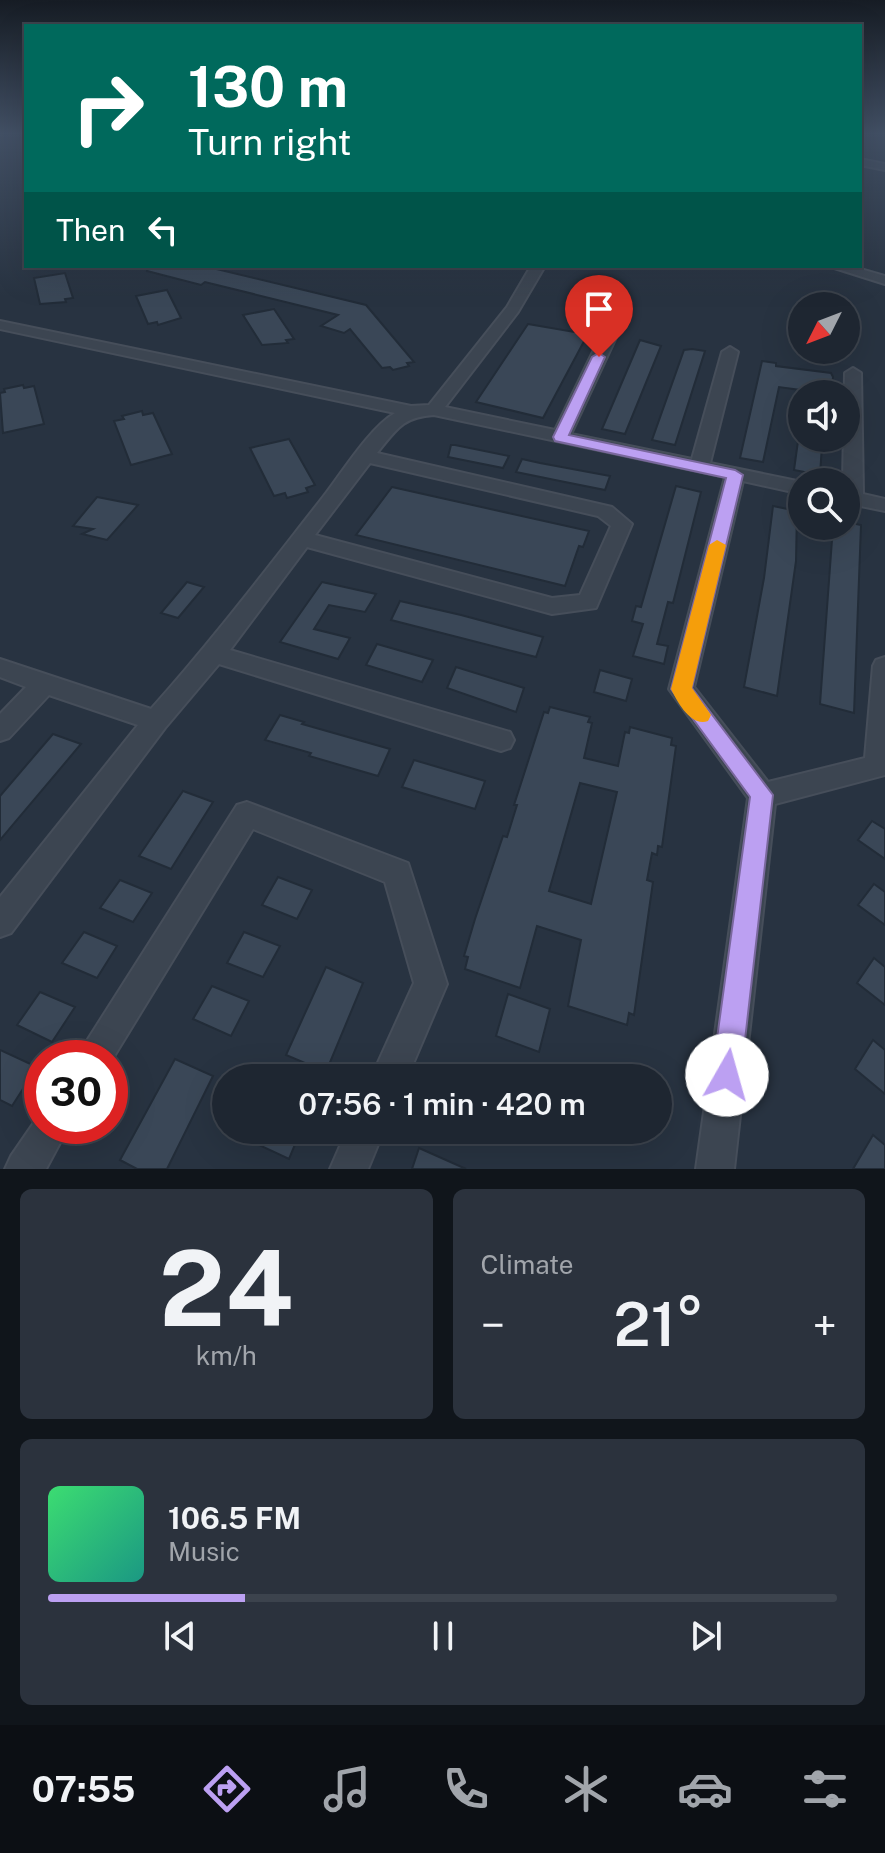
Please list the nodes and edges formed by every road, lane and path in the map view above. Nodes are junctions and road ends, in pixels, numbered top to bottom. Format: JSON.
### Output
{"nodes":[{"id":1,"x":537,"y":268,"type":"edge"},
{"id":2,"x":842,"y":268,"type":"edge"},
{"id":3,"x":885,"y":280,"type":"edge"},
{"id":4,"x":0,"y":325,"type":"edge"},
{"id":5,"x":611,"y":331,"type":"dead end"},
{"id":6,"x":730,"y":352,"type":"dead end"},
{"id":7,"x":853,"y":373,"type":"dead end"},
{"id":8,"x":423,"y":411,"type":"junction"},
{"id":9,"x":561,"y":437,"type":"junction"},
{"id":10,"x":365,"y":456,"type":"junction"},
{"id":11,"x":699,"y":468,"type":"junction"},
{"id":12,"x":850,"y":468,"type":"edge"},
{"id":13,"x":735,"y":475,"type":"junction"},
{"id":14,"x":788,"y":485,"type":"edge"},
{"id":15,"x":860,"y":500,"type":"edge"},
{"id":16,"x":885,"y":505,"type":"edge"},
{"id":17,"x":304,"y":539,"type":"junction"},
{"id":18,"x":214,"y":654,"type":"junction"},
{"id":19,"x":885,"y":666,"type":"edge"},
{"id":20,"x":0,"y":668,"type":"edge"},
{"id":21,"x":45,"y":683,"type":"junction"},
{"id":22,"x":156,"y":721,"type":"junction"},
{"id":23,"x":0,"y":731,"type":"edge"},
{"id":24,"x":501,"y":740,"type":"dead end"},
{"id":25,"x":762,"y":795,"type":"junction"},
{"id":26,"x":0,"y":922,"type":"edge"},
{"id":27,"x":104,"y":1040,"type":"edge"},
{"id":28,"x":395,"y":1064,"type":"edge"},
{"id":29,"x":40,"y":1144,"type":"edge"},
{"id":30,"x":360,"y":1144,"type":"edge"},
{"id":31,"x":24,"y":1169,"type":"edge"},
{"id":32,"x":349,"y":1169,"type":"edge"},
{"id":33,"x":715,"y":1169,"type":"edge"}],
"edges":[{"from":1,"to":8,"type":"street"},
{"from":2,"to":3,"type":"street"},
{"from":4,"to":8,"type":"street"},
{"from":5,"to":9,"type":"street"},
{"from":6,"to":11,"type":"street"},
{"from":7,"to":12,"type":"street"},
{"from":8,"to":9,"type":"street"},
{"from":8,"to":10,"type":"street"},
{"from":9,"to":11,"type":"street"},
{"from":10,"to":17,"type":"street"},
{"from":10,"to":17,"type":"street"},
{"from":11,"to":13,"type":"street"},
{"from":13,"to":14,"type":"street"},
{"from":13,"to":25,"type":"street"},
{"from":15,"to":16,"type":"street"},
{"from":17,"to":18,"type":"street"},
{"from":18,"to":22,"type":"street"},
{"from":18,"to":24,"type":"street"},
{"from":19,"to":25,"type":"street"},
{"from":20,"to":21,"type":"street"},
{"from":21,"to":22,"type":"street"},
{"from":21,"to":23,"type":"street"},
{"from":22,"to":26,"type":"street"},
{"from":25,"to":33,"type":"street"},
{"from":27,"to":28,"type":"street"},
{"from":29,"to":31,"type":"street"},
{"from":30,"to":32,"type":"street"}]}
